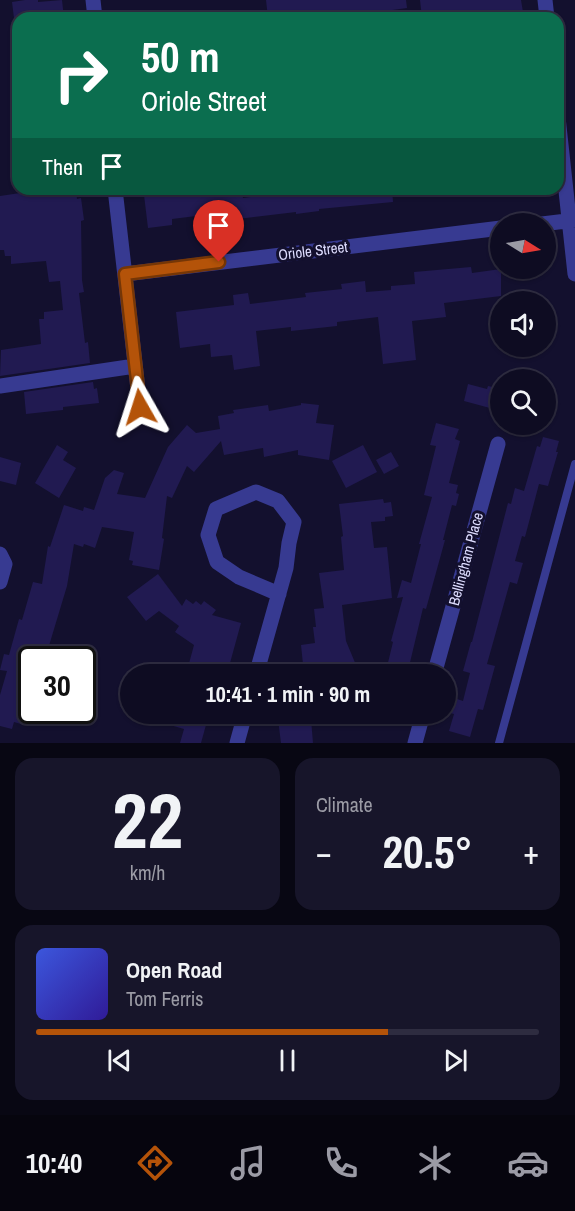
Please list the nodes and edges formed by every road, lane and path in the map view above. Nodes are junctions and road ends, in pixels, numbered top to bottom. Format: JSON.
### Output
{"nodes":[{"id":1,"x":564,"y":161,"type":"edge"},
{"id":2,"x":116,"y":195,"type":"edge"},
{"id":3,"x":572,"y":220,"type":"edge"},
{"id":4,"x":556,"y":222,"type":"edge"},
{"id":5,"x":490,"y":229,"type":"edge"},
{"id":6,"x":125,"y":274,"type":"junction"},
{"id":7,"x":575,"y":274,"type":"edge"},
{"id":8,"x":135,"y":366,"type":"junction"},
{"id":9,"x":0,"y":386,"type":"edge"},
{"id":10,"x":140,"y":407,"type":"dead end"},
{"id":11,"x":498,"y":444,"type":"dead end"},
{"id":12,"x":575,"y":464,"type":"edge"},
{"id":13,"x":0,"y":554,"type":"edge"},
{"id":14,"x":0,"y":582,"type":"edge"},
{"id":15,"x":279,"y":594,"type":"junction"},
{"id":16,"x":259,"y":664,"type":"edge"},
{"id":17,"x":437,"y":664,"type":"edge"},
{"id":18,"x":242,"y":724,"type":"edge"},
{"id":19,"x":421,"y":724,"type":"edge"},
{"id":20,"x":237,"y":743,"type":"edge"},
{"id":21,"x":416,"y":743,"type":"edge"},
{"id":22,"x":500,"y":743,"type":"edge"}],
"edges":[{"from":1,"to":3,"type":"street"},
{"from":2,"to":6,"type":"street"},
{"from":3,"to":4,"type":"street"},
{"from":3,"to":7,"type":"street"},
{"from":5,"to":6,"type":"street","name":"Oriole Street"},
{"from":6,"to":8,"type":"street"},
{"from":8,"to":9,"type":"street"},
{"from":8,"to":10,"type":"street"},
{"from":11,"to":17,"type":"street","name":"Bellingham Place"},
{"from":12,"to":22,"type":"lane"},
{"from":13,"to":14,"type":"street"},
{"from":15,"to":15,"type":"street"},
{"from":15,"to":16,"type":"street"},
{"from":18,"to":20,"type":"street"},
{"from":19,"to":21,"type":"street"}]}
